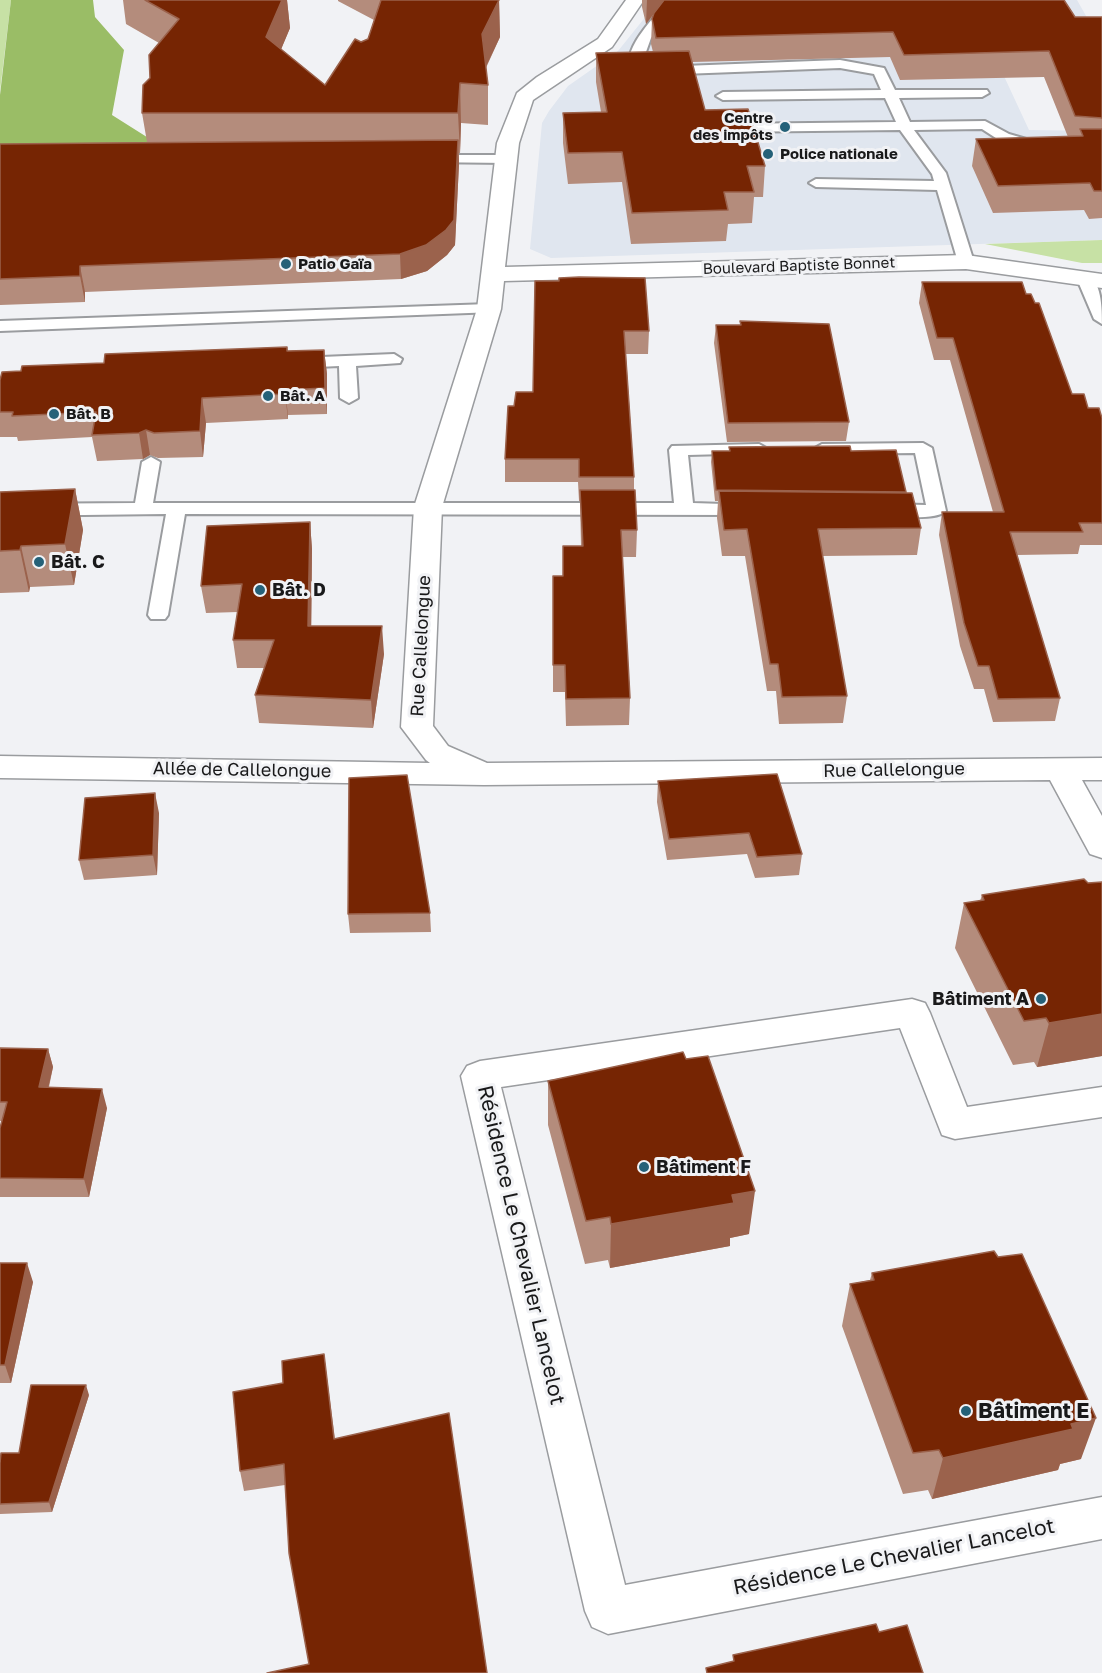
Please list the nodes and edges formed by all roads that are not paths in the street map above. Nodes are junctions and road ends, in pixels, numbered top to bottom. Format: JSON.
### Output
{"nodes":[{"id":1,"x":635,"y":0,"type":"edge"},
{"id":2,"x":673,"y":1,"type":"edge"},
{"id":3,"x":891,"y":93,"type":"junction"},
{"id":4,"x":982,"y":93,"type":"dead end"},
{"id":5,"x":723,"y":96,"type":"dead end"},
{"id":6,"x":905,"y":125,"type":"junction"},
{"id":7,"x":724,"y":128,"type":"edge"},
{"id":8,"x":1045,"y":148,"type":"edge"},
{"id":9,"x":413,"y":159,"type":"edge"},
{"id":10,"x":507,"y":159,"type":"junction"},
{"id":11,"x":816,"y":183,"type":"dead end"},
{"id":12,"x":944,"y":186,"type":"junction"},
{"id":13,"x":966,"y":262,"type":"junction"},
{"id":14,"x":494,"y":274,"type":"junction"},
{"id":15,"x":1093,"y":280,"type":"edge"},
{"id":16,"x":489,"y":309,"type":"junction"},
{"id":17,"x":1100,"y":310,"type":"edge"},
{"id":18,"x":0,"y":326,"type":"edge"},
{"id":19,"x":394,"y":359,"type":"dead end"},
{"id":20,"x":347,"y":361,"type":"junction"},
{"id":21,"x":277,"y":364,"type":"edge"},
{"id":22,"x":349,"y":398,"type":"dead end"},
{"id":23,"x":772,"y":449,"type":"edge"},
{"id":24,"x":807,"y":449,"type":"edge"},
{"id":25,"x":151,"y":462,"type":"edge"},
{"id":26,"x":428,"y":507,"type":"junction"},
{"id":27,"x":684,"y":508,"type":"junction"},
{"id":28,"x":764,"y":509,"type":"edge"},
{"id":29,"x":0,"y":510,"type":"edge"},
{"id":30,"x":143,"y":510,"type":"junction"},
{"id":31,"x":176,"y":510,"type":"junction"},
{"id":32,"x":868,"y":510,"type":"edge"},
{"id":33,"x":158,"y":615,"type":"dead end"},
{"id":34,"x":0,"y":767,"type":"edge"},
{"id":35,"x":1060,"y":768,"type":"junction"},
{"id":36,"x":1102,"y":769,"type":"edge"},
{"id":37,"x":484,"y":774,"type":"junction"},
{"id":38,"x":1102,"y":846,"type":"edge"},
{"id":39,"x":1102,"y":1102,"type":"edge"},
{"id":40,"x":1102,"y":1518,"type":"edge"}],
"edges":[{"from":1,"to":10,"type":"street","name":"Rue Callelongue"},
{"from":2,"to":3,"type":"lane"},
{"from":3,"to":4,"type":"lane"},
{"from":3,"to":5,"type":"lane"},
{"from":3,"to":6,"type":"lane"},
{"from":6,"to":7,"type":"lane"},
{"from":6,"to":8,"type":"lane"},
{"from":6,"to":12,"type":"lane"},
{"from":9,"to":10,"type":"lane"},
{"from":10,"to":14,"type":"street","name":"Rue Callelongue"},
{"from":11,"to":12,"type":"lane"},
{"from":12,"to":13,"type":"lane"},
{"from":13,"to":14,"type":"street","name":"Boulevard Baptiste Bonnet"},
{"from":13,"to":15,"type":"street","name":"Boulevard Baptiste Bonnet"},
{"from":14,"to":16,"type":"street","name":"Rue Callelongue"},
{"from":15,"to":17,"type":"lane"},
{"from":16,"to":18,"type":"lane"},
{"from":16,"to":26,"type":"street","name":"Rue Callelongue"},
{"from":19,"to":20,"type":"lane"},
{"from":20,"to":21,"type":"lane"},
{"from":20,"to":22,"type":"lane"},
{"from":23,"to":27,"type":"lane"},
{"from":24,"to":32,"type":"lane"},
{"from":25,"to":30,"type":"lane"},
{"from":26,"to":27,"type":"lane"},
{"from":26,"to":31,"type":"lane"},
{"from":26,"to":37,"type":"street","name":"Rue Callelongue"},
{"from":27,"to":28,"type":"lane"},
{"from":29,"to":30,"type":"lane"},
{"from":30,"to":31,"type":"lane"},
{"from":31,"to":33,"type":"lane"},
{"from":34,"to":37,"type":"street","name":"Allée de Callelongue"},
{"from":35,"to":36,"type":"street","name":"Rue Callelongue"},
{"from":35,"to":37,"type":"street","name":"Rue Callelongue"},
{"from":35,"to":38,"type":"street"},
{"from":39,"to":40,"type":"street","name":"Résidence Le Chevalier Lancelot"}]}
